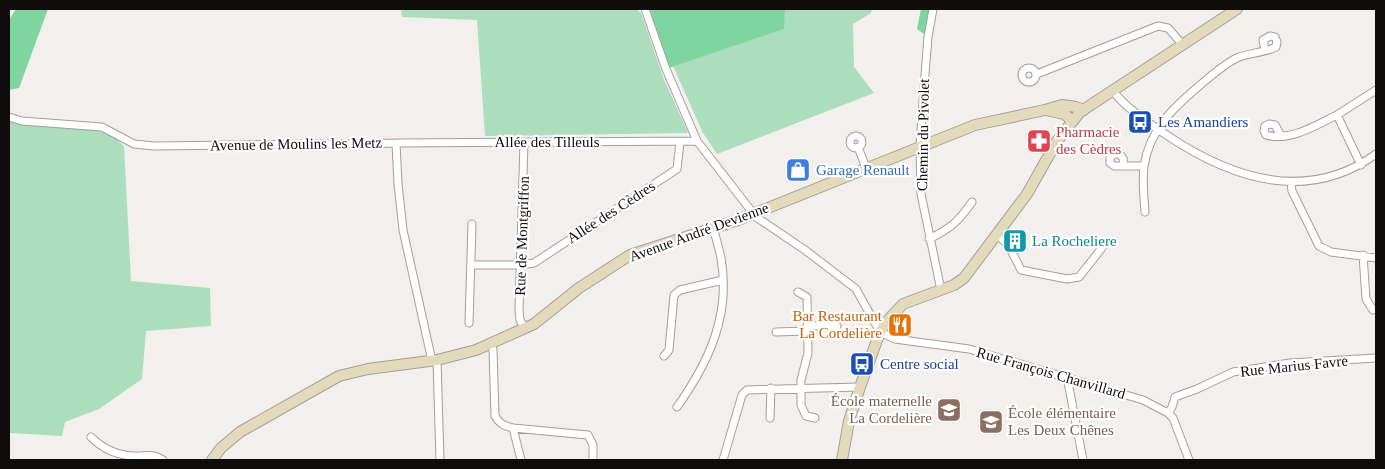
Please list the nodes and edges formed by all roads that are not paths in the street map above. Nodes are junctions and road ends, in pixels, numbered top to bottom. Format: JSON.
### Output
{"nodes":[{"id":1,"x":645,"y":9,"type":"edge"},
{"id":2,"x":933,"y":9,"type":"edge"},
{"id":3,"x":1238,"y":9,"type":"edge"},
{"id":4,"x":1183,"y":45,"type":"junction"},
{"id":5,"x":1265,"y":50,"type":"dead end"},
{"id":6,"x":1036,"y":74,"type":"dead end"},
{"id":7,"x":1113,"y":91,"type":"junction"},
{"id":8,"x":1375,"y":92,"type":"edge"},
{"id":9,"x":1045,"y":110,"type":"junction"},
{"id":10,"x":1084,"y":110,"type":"junction"},
{"id":11,"x":1337,"y":115,"type":"junction"},
{"id":12,"x":9,"y":117,"type":"edge"},
{"id":13,"x":1072,"y":120,"type":"junction"},
{"id":14,"x":1157,"y":129,"type":"junction"},
{"id":15,"x":1281,"y":136,"type":"dead end"},
{"id":16,"x":697,"y":141,"type":"junction"},
{"id":17,"x":524,"y":142,"type":"junction"},
{"id":18,"x":680,"y":142,"type":"junction"},
{"id":19,"x":396,"y":143,"type":"junction"},
{"id":20,"x":920,"y":146,"type":"junction"},
{"id":21,"x":858,"y":147,"type":"dead end"},
{"id":22,"x":1376,"y":154,"type":"edge"},
{"id":23,"x":1361,"y":165,"type":"junction"},
{"id":24,"x":1124,"y":166,"type":"dead end"},
{"id":25,"x":1144,"y":166,"type":"junction"},
{"id":26,"x":866,"y":168,"type":"junction"},
{"id":27,"x":1291,"y":182,"type":"junction"},
{"id":28,"x":972,"y":202,"type":"dead end"},
{"id":29,"x":1146,"y":212,"type":"dead end"},
{"id":30,"x":752,"y":213,"type":"junction"},
{"id":31,"x":472,"y":224,"type":"dead end"},
{"id":32,"x":713,"y":228,"type":"junction"},
{"id":33,"x":996,"y":235,"type":"junction"},
{"id":34,"x":929,"y":239,"type":"junction"},
{"id":35,"x":1105,"y":244,"type":"dead end"},
{"id":36,"x":1363,"y":255,"type":"junction"},
{"id":37,"x":1376,"y":258,"type":"edge"},
{"id":38,"x":472,"y":265,"type":"junction"},
{"id":39,"x":521,"y":265,"type":"junction"},
{"id":40,"x":723,"y":280,"type":"junction"},
{"id":41,"x":941,"y":290,"type":"junction"},
{"id":42,"x":798,"y":292,"type":"dead end"},
{"id":43,"x":1373,"y":310,"type":"dead end"},
{"id":44,"x":469,"y":323,"type":"dead end"},
{"id":45,"x":837,"y":326,"type":"dead end"},
{"id":46,"x":525,"y":328,"type":"junction"},
{"id":47,"x":807,"y":329,"type":"junction"},
{"id":48,"x":776,"y":332,"type":"dead end"},
{"id":49,"x":880,"y":332,"type":"junction"},
{"id":50,"x":490,"y":344,"type":"junction"},
{"id":51,"x":664,"y":356,"type":"dead end"},
{"id":52,"x":1376,"y":358,"type":"edge"},
{"id":53,"x":435,"y":360,"type":"junction"},
{"id":54,"x":1067,"y":378,"type":"junction"},
{"id":55,"x":801,"y":387,"type":"junction"},
{"id":56,"x":860,"y":387,"type":"junction"},
{"id":57,"x":770,"y":388,"type":"junction"},
{"id":58,"x":677,"y":407,"type":"dead end"},
{"id":59,"x":1168,"y":413,"type":"junction"},
{"id":60,"x":770,"y":418,"type":"dead end"},
{"id":61,"x":815,"y":418,"type":"dead end"},
{"id":62,"x":513,"y":428,"type":"junction"},
{"id":63,"x":91,"y":437,"type":"dead end"},
{"id":64,"x":163,"y":460,"type":"edge"},
{"id":65,"x":212,"y":460,"type":"edge"},
{"id":66,"x":440,"y":460,"type":"edge"},
{"id":67,"x":521,"y":460,"type":"edge"},
{"id":68,"x":593,"y":460,"type":"edge"},
{"id":69,"x":723,"y":460,"type":"edge"},
{"id":70,"x":842,"y":460,"type":"edge"},
{"id":71,"x":1083,"y":460,"type":"edge"},
{"id":72,"x":1189,"y":460,"type":"edge"}],
"edges":[{"from":1,"to":16,"type":"street"},
{"from":2,"to":20,"type":"street","name":"Chemin du Pivolet"},
{"from":3,"to":4,"type":"street"},
{"from":4,"to":6,"type":"street"},
{"from":4,"to":7,"type":"street"},
{"from":5,"to":14,"type":"street"},
{"from":7,"to":10,"type":"street"},
{"from":7,"to":14,"type":"street"},
{"from":8,"to":11,"type":"street"},
{"from":9,"to":10,"type":"street","name":"Avenue André Devienne"},
{"from":9,"to":13,"type":"street","name":"Avenue André Devienne"},
{"from":9,"to":20,"type":"street","name":"Avenue André Devienne"},
{"from":10,"to":13,"type":"street"},
{"from":11,"to":15,"type":"street"},
{"from":11,"to":23,"type":"street"},
{"from":12,"to":19,"type":"street","name":"Avenue de Moulins les Metz"},
{"from":13,"to":33,"type":"street"},
{"from":14,"to":25,"type":"street"},
{"from":14,"to":27,"type":"street"},
{"from":16,"to":18,"type":"street","name":"Allée des Tilleuls"},
{"from":16,"to":30,"type":"street"},
{"from":17,"to":18,"type":"street","name":"Allée des Tilleuls"},
{"from":17,"to":19,"type":"street","name":"Allée des Tilleuls"},
{"from":17,"to":39,"type":"street","name":"Rue de Montgriffon"},
{"from":18,"to":39,"type":"street","name":"Allée des Cèdres"},
{"from":19,"to":53,"type":"street","name":"Avenue de Moulins les Metz"},
{"from":20,"to":26,"type":"street","name":"Avenue André Devienne"},
{"from":20,"to":34,"type":"street","name":"Chemin du Pivolet"},
{"from":21,"to":26,"type":"street"},
{"from":22,"to":23,"type":"street"},
{"from":23,"to":27,"type":"street"},
{"from":24,"to":25,"type":"street"},
{"from":25,"to":29,"type":"street"},
{"from":26,"to":30,"type":"street","name":"Avenue André Devienne"},
{"from":27,"to":36,"type":"street"},
{"from":28,"to":34,"type":"street"},
{"from":30,"to":32,"type":"street","name":"Avenue André Devienne"},
{"from":30,"to":49,"type":"street"},
{"from":31,"to":38,"type":"street"},
{"from":32,"to":40,"type":"street"},
{"from":32,"to":46,"type":"street","name":"Avenue André Devienne"},
{"from":33,"to":35,"type":"street"},
{"from":33,"to":41,"type":"street"},
{"from":34,"to":41,"type":"street","name":"Chemin du Pivolet"},
{"from":36,"to":37,"type":"street"},
{"from":36,"to":43,"type":"street"},
{"from":38,"to":39,"type":"street"},
{"from":38,"to":44,"type":"street"},
{"from":39,"to":46,"type":"street","name":"Rue de Montgriffon"},
{"from":40,"to":51,"type":"street"},
{"from":40,"to":58,"type":"street"},
{"from":41,"to":49,"type":"street"},
{"from":42,"to":47,"type":"street"},
{"from":45,"to":47,"type":"street"},
{"from":46,"to":50,"type":"street","name":"Avenue André Devienne"},
{"from":47,"to":48,"type":"street"},
{"from":47,"to":55,"type":"street"},
{"from":49,"to":54,"type":"street","name":"Rue François Chanvillard"},
{"from":49,"to":56,"type":"street"},
{"from":50,"to":53,"type":"street","name":"Avenue André Devienne"},
{"from":50,"to":62,"type":"street"},
{"from":52,"to":59,"type":"street","name":"Rue Marius Favre"},
{"from":53,"to":65,"type":"street","name":"Avenue André Devienne"},
{"from":53,"to":66,"type":"street","name":"Avenue de Moulins les Metz"},
{"from":54,"to":59,"type":"street","name":"Rue François Chanvillard"},
{"from":54,"to":71,"type":"street"},
{"from":55,"to":56,"type":"street"},
{"from":55,"to":57,"type":"street"},
{"from":55,"to":61,"type":"street"},
{"from":56,"to":70,"type":"street"},
{"from":57,"to":60,"type":"street"},
{"from":57,"to":69,"type":"street"},
{"from":59,"to":72,"type":"street"},
{"from":62,"to":67,"type":"street"},
{"from":62,"to":68,"type":"street"},
{"from":63,"to":64,"type":"street"}]}
